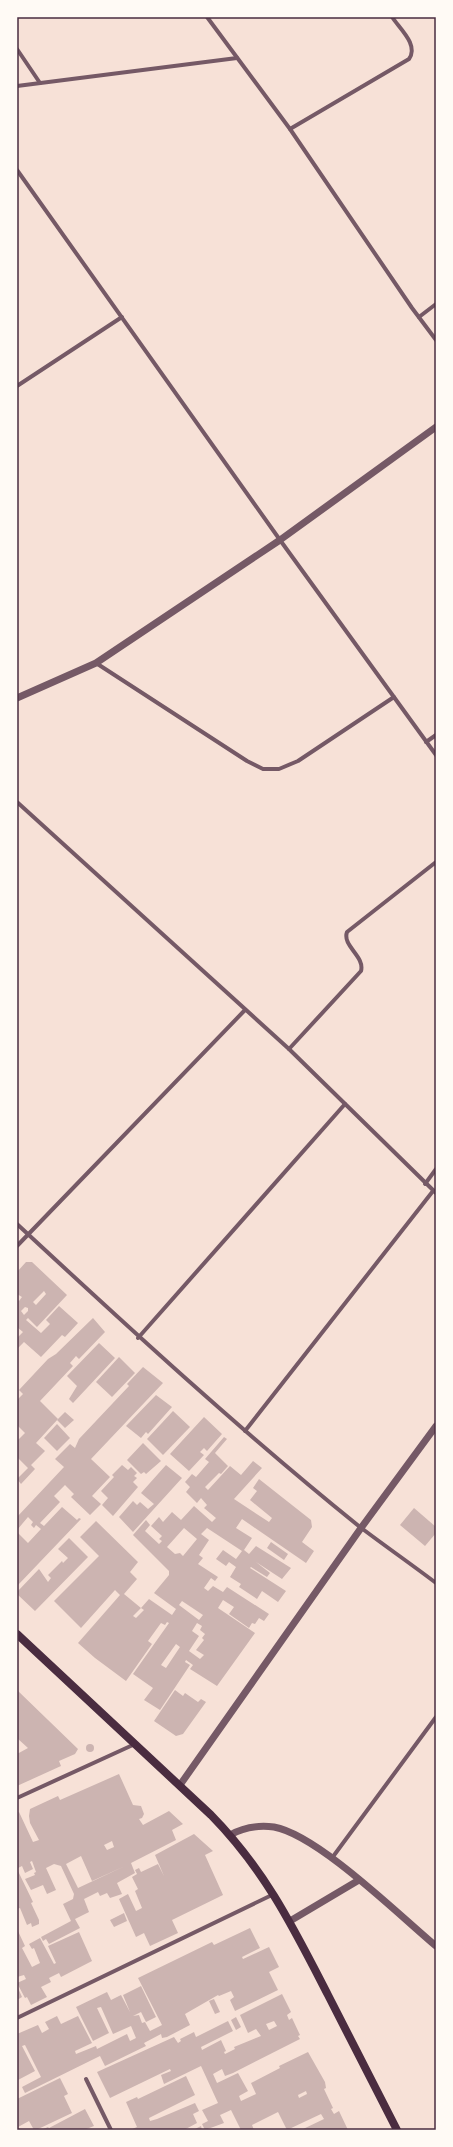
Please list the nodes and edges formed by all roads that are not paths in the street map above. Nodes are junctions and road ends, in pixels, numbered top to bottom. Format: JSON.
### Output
{"nodes":[{"id":1,"x":207,"y":17,"type":"edge"},
{"id":2,"x":392,"y":17,"type":"edge"},
{"id":3,"x":17,"y":49,"type":"edge"},
{"id":4,"x":237,"y":58,"type":"junction"},
{"id":5,"x":40,"y":83,"type":"junction"},
{"id":6,"x":17,"y":86,"type":"edge"},
{"id":7,"x":290,"y":129,"type":"junction"},
{"id":8,"x":17,"y":170,"type":"edge"},
{"id":9,"x":436,"y":304,"type":"edge"},
{"id":10,"x":419,"y":316,"type":"junction"},
{"id":11,"x":122,"y":317,"type":"junction"},
{"id":12,"x":436,"y":340,"type":"edge"},
{"id":13,"x":17,"y":386,"type":"edge"},
{"id":14,"x":436,"y":427,"type":"edge"},
{"id":15,"x":280,"y":540,"type":"junction"},
{"id":16,"x":96,"y":663,"type":"junction"},
{"id":17,"x":17,"y":698,"type":"edge"},
{"id":18,"x":394,"y":698,"type":"junction"},
{"id":19,"x":436,"y":735,"type":"edge"},
{"id":20,"x":426,"y":742,"type":"junction"},
{"id":21,"x":436,"y":755,"type":"edge"},
{"id":22,"x":17,"y":802,"type":"edge"},
{"id":23,"x":436,"y":862,"type":"edge"},
{"id":24,"x":245,"y":1010,"type":"junction"},
{"id":25,"x":289,"y":1049,"type":"junction"},
{"id":26,"x":345,"y":1104,"type":"junction"},
{"id":27,"x":436,"y":1168,"type":"edge"},
{"id":28,"x":425,"y":1184,"type":"junction"},
{"id":29,"x":434,"y":1192,"type":"edge"},
{"id":30,"x":17,"y":1224,"type":"edge"},
{"id":31,"x":28,"y":1234,"type":"junction"},
{"id":32,"x":17,"y":1246,"type":"edge"},
{"id":33,"x":138,"y":1338,"type":"junction"},
{"id":34,"x":436,"y":1426,"type":"edge"},
{"id":35,"x":245,"y":1431,"type":"junction"},
{"id":36,"x":361,"y":1528,"type":"junction"},
{"id":37,"x":436,"y":1583,"type":"edge"},
{"id":38,"x":17,"y":1634,"type":"edge"},
{"id":39,"x":436,"y":1717,"type":"edge"},
{"id":40,"x":135,"y":1744,"type":"junction"},
{"id":41,"x":180,"y":1785,"type":"junction"},
{"id":42,"x":17,"y":1798,"type":"edge"},
{"id":43,"x":230,"y":1835,"type":"junction"},
{"id":44,"x":332,"y":1858,"type":"junction"},
{"id":45,"x":359,"y":1880,"type":"junction"},
{"id":46,"x":274,"y":1894,"type":"junction"},
{"id":47,"x":290,"y":1921,"type":"junction"},
{"id":48,"x":436,"y":1946,"type":"edge"},
{"id":49,"x":17,"y":2018,"type":"edge"},
{"id":50,"x":86,"y":2079,"type":"dead end"},
{"id":51,"x":111,"y":2130,"type":"edge"},
{"id":52,"x":397,"y":2130,"type":"edge"}],
"edges":[{"from":1,"to":4,"type":"street"},
{"from":2,"to":7,"type":"street"},
{"from":3,"to":5,"type":"street"},
{"from":4,"to":5,"type":"street"},
{"from":4,"to":7,"type":"street"},
{"from":5,"to":6,"type":"street"},
{"from":7,"to":10,"type":"street"},
{"from":8,"to":11,"type":"street"},
{"from":9,"to":10,"type":"street"},
{"from":10,"to":12,"type":"street"},
{"from":11,"to":13,"type":"street"},
{"from":11,"to":15,"type":"street"},
{"from":14,"to":15,"type":"street"},
{"from":15,"to":16,"type":"street"},
{"from":15,"to":18,"type":"street"},
{"from":16,"to":17,"type":"street"},
{"from":16,"to":18,"type":"street"},
{"from":18,"to":20,"type":"street"},
{"from":19,"to":20,"type":"street"},
{"from":20,"to":21,"type":"street"},
{"from":22,"to":24,"type":"street"},
{"from":23,"to":25,"type":"street"},
{"from":24,"to":25,"type":"street"},
{"from":24,"to":31,"type":"street"},
{"from":25,"to":26,"type":"street"},
{"from":26,"to":28,"type":"street"},
{"from":26,"to":33,"type":"street"},
{"from":27,"to":28,"type":"street"},
{"from":28,"to":29,"type":"street"},
{"from":29,"to":35,"type":"street"},
{"from":30,"to":31,"type":"street"},
{"from":31,"to":32,"type":"street"},
{"from":31,"to":33,"type":"street"},
{"from":33,"to":35,"type":"street"},
{"from":34,"to":36,"type":"street"},
{"from":35,"to":36,"type":"street"},
{"from":36,"to":37,"type":"street"},
{"from":36,"to":41,"type":"street"},
{"from":38,"to":40,"type":"main road"},
{"from":39,"to":44,"type":"street"},
{"from":40,"to":41,"type":"main road"},
{"from":40,"to":42,"type":"street"},
{"from":41,"to":43,"type":"main road"},
{"from":43,"to":44,"type":"street"},
{"from":43,"to":46,"type":"main road"},
{"from":44,"to":45,"type":"street"},
{"from":45,"to":47,"type":"street"},
{"from":45,"to":48,"type":"street"},
{"from":46,"to":47,"type":"main road"},
{"from":46,"to":49,"type":"street"},
{"from":47,"to":52,"type":"main road"},
{"from":50,"to":51,"type":"street"}]}
